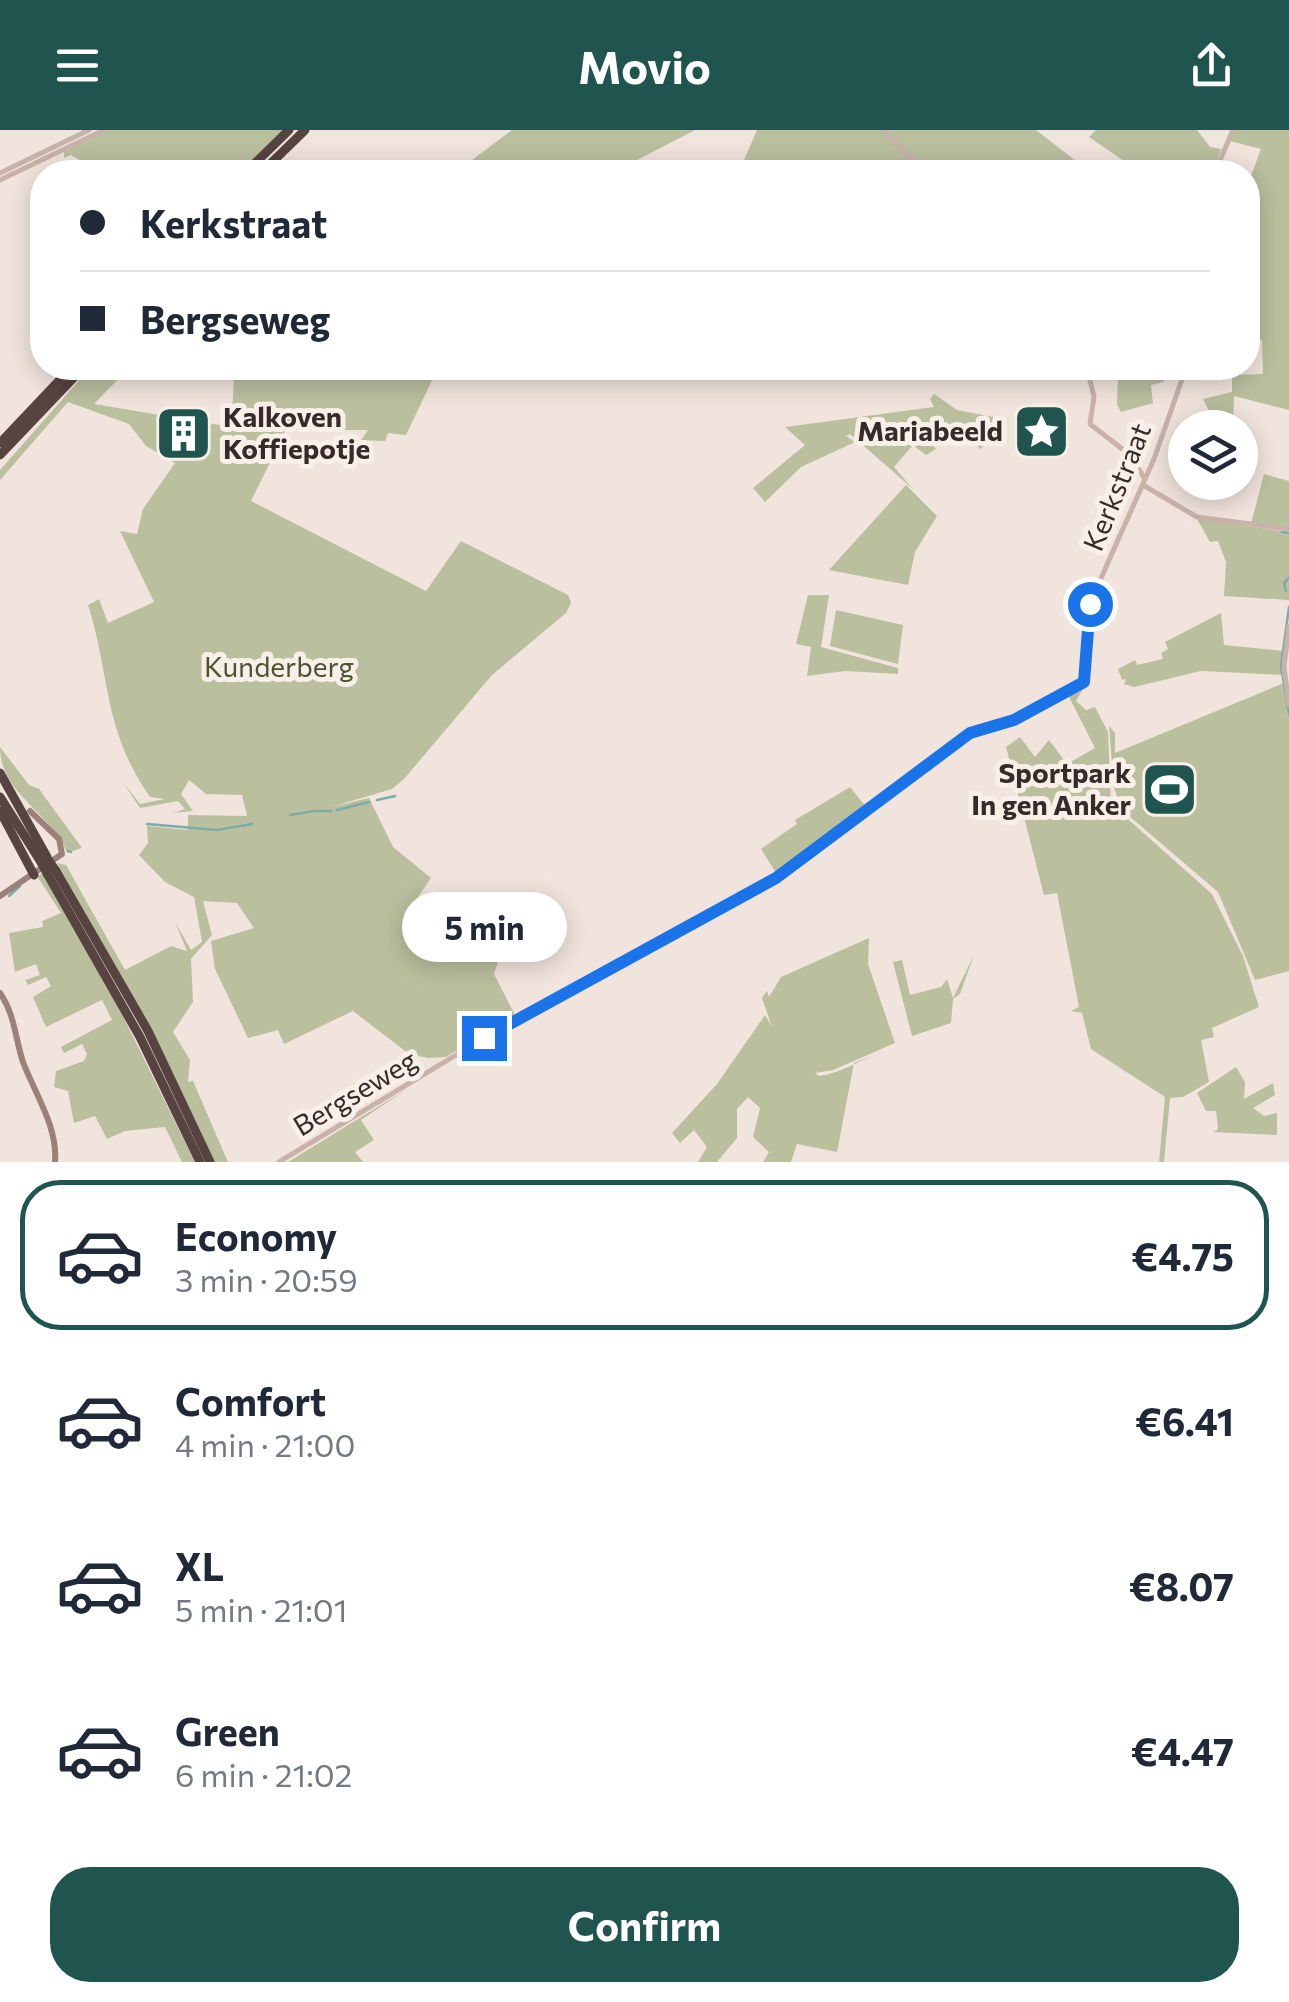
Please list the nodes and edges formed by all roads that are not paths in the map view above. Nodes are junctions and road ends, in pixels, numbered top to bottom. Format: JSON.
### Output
{"nodes":[{"id":1,"x":89,"y":130,"type":"edge"},
{"id":2,"x":104,"y":130,"type":"edge"},
{"id":3,"x":289,"y":130,"type":"edge"},
{"id":4,"x":304,"y":130,"type":"edge"},
{"id":5,"x":883,"y":130,"type":"edge"},
{"id":6,"x":1233,"y":130,"type":"edge"},
{"id":7,"x":30,"y":160,"type":"edge"},
{"id":8,"x":31,"y":160,"type":"edge"},
{"id":9,"x":36,"y":160,"type":"edge"},
{"id":10,"x":258,"y":160,"type":"edge"},
{"id":11,"x":274,"y":160,"type":"edge"},
{"id":12,"x":912,"y":160,"type":"edge"},
{"id":13,"x":1220,"y":160,"type":"edge"},
{"id":14,"x":30,"y":163,"type":"edge"},
{"id":15,"x":0,"y":176,"type":"edge"},
{"id":16,"x":60,"y":380,"type":"edge"},
{"id":17,"x":72,"y":380,"type":"edge"},
{"id":18,"x":1090,"y":380,"type":"edge"},
{"id":19,"x":1182,"y":380,"type":"edge"},
{"id":20,"x":41,"y":413,"type":"junction"},
{"id":21,"x":0,"y":443,"type":"edge"},
{"id":22,"x":0,"y":456,"type":"edge"},
{"id":23,"x":0,"y":465,"type":"edge"},
{"id":24,"x":1144,"y":482,"type":"junction"},
{"id":25,"x":1289,"y":529,"type":"edge"},
{"id":26,"x":1289,"y":626,"type":"edge"},
{"id":27,"x":1084,"y":682,"type":"joint"},
{"id":28,"x":1289,"y":705,"type":"edge"},
{"id":29,"x":1,"y":777,"type":"edge"},
{"id":30,"x":0,"y":797,"type":"edge"},
{"id":31,"x":0,"y":811,"type":"edge"},
{"id":32,"x":30,"y":811,"type":"joint"},
{"id":33,"x":45,"y":859,"type":"junction"},
{"id":34,"x":52,"y":873,"type":"junction"},
{"id":35,"x":34,"y":875,"type":"junction"},
{"id":36,"x":1,"y":896,"type":"edge"},
{"id":37,"x":0,"y":994,"type":"edge"},
{"id":38,"x":55,"y":1162,"type":"edge"},
{"id":39,"x":200,"y":1162,"type":"edge"},
{"id":40,"x":210,"y":1162,"type":"edge"},
{"id":41,"x":279,"y":1162,"type":"edge"}],
"edges":[{"from":1,"to":8,"type":"street"},
{"from":2,"to":9,"type":"street"},
{"from":3,"to":10,"type":"highway"},
{"from":4,"to":11,"type":"highway"},
{"from":5,"to":12,"type":"street"},
{"from":6,"to":13,"type":"street"},
{"from":7,"to":15,"type":"street"},
{"from":14,"to":15,"type":"street"},
{"from":16,"to":21,"type":"highway"},
{"from":17,"to":20,"type":"highway"},
{"from":18,"to":24,"type":"street"},
{"from":19,"to":24,"type":"street","name":"Kerkstraat"},
{"from":20,"to":22,"type":"highway"},
{"from":20,"to":23,"type":"highway"},
{"from":24,"to":25,"type":"street"},
{"from":24,"to":27,"type":"street","name":"Kerkstraat"},
{"from":26,"to":28,"type":"street"},
{"from":27,"to":41,"type":"street","name":"Bergseweg"},
{"from":29,"to":32,"type":"highway"},
{"from":29,"to":33,"type":"highway"},
{"from":30,"to":33,"type":"highway"},
{"from":31,"to":35,"type":"highway"},
{"from":32,"to":35,"type":"main road"},
{"from":33,"to":34,"type":"highway","bridge":true},
{"from":34,"to":39,"type":"highway"},
{"from":34,"to":40,"type":"highway"},
{"from":35,"to":36,"type":"main road"},
{"from":37,"to":38,"type":"main road"}]}
